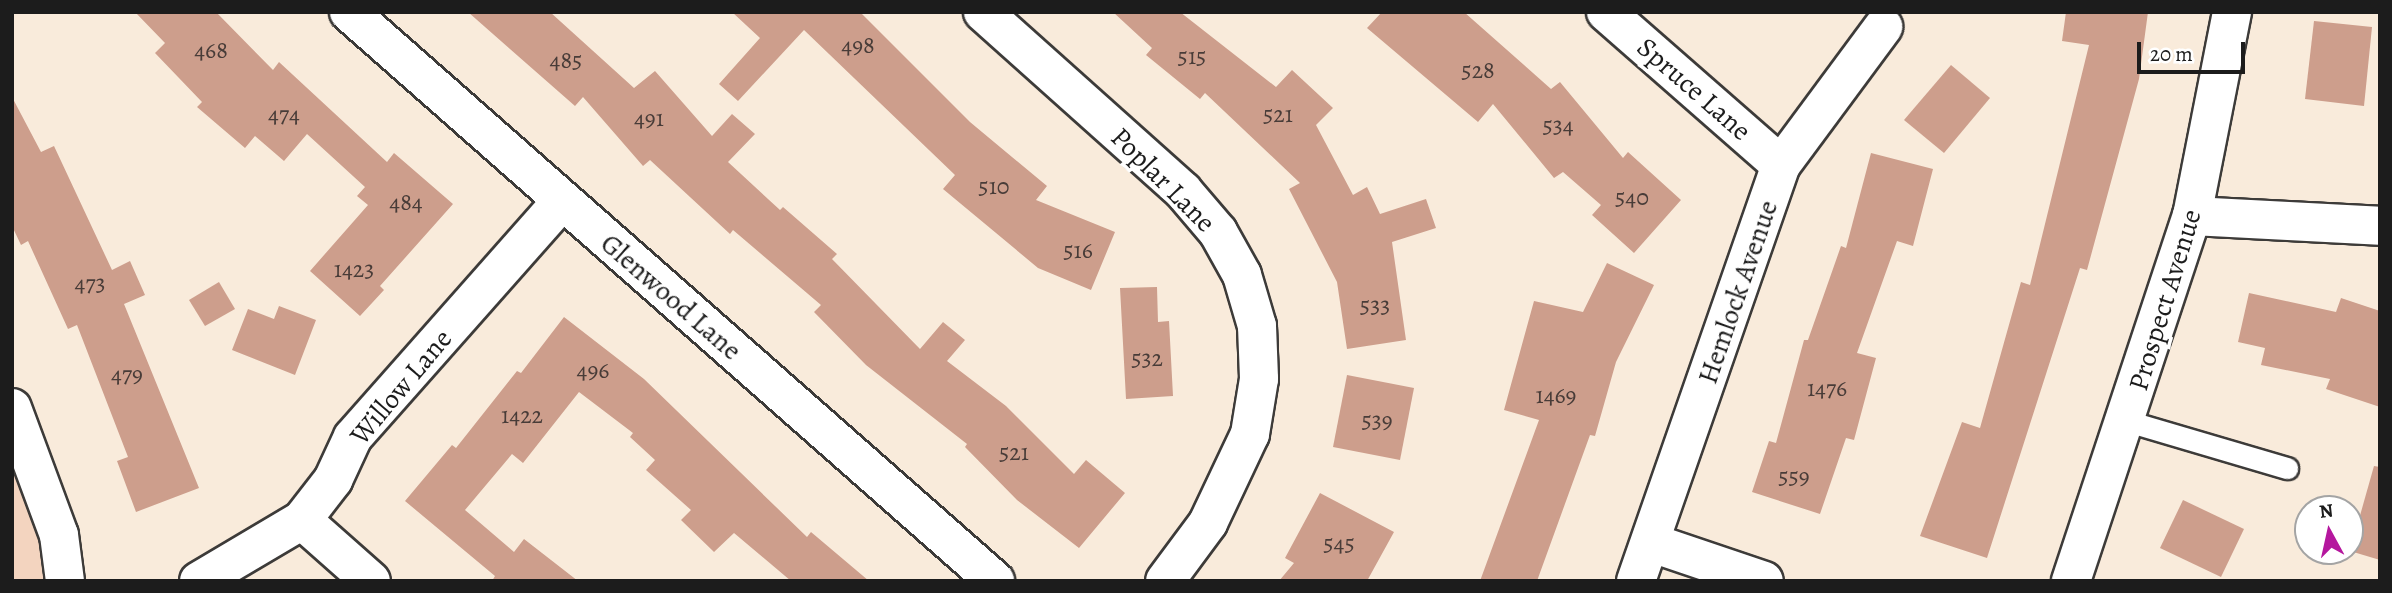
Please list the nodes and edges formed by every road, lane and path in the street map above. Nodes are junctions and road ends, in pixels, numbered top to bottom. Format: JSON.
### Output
{"nodes":[{"id":1,"x":349,"y":12,"type":"edge"},
{"id":2,"x":983,"y":12,"type":"edge"},
{"id":3,"x":1606,"y":12,"type":"edge"},
{"id":4,"x":2232,"y":12,"type":"edge"},
{"id":5,"x":1883,"y":27,"type":"dead end"},
{"id":6,"x":1781,"y":165,"type":"junction"},
{"id":7,"x":561,"y":202,"type":"junction"},
{"id":8,"x":2192,"y":216,"type":"junction"},
{"id":9,"x":2380,"y":226,"type":"edge"},
{"id":10,"x":12,"y":408,"type":"edge"},
{"id":11,"x":2127,"y":421,"type":"junction"},
{"id":12,"x":2287,"y":468,"type":"dead end"},
{"id":13,"x":302,"y":520,"type":"junction"},
{"id":14,"x":1652,"y":542,"type":"junction"},
{"id":15,"x":65,"y":581,"type":"edge"},
{"id":16,"x":199,"y":581,"type":"edge"},
{"id":17,"x":371,"y":581,"type":"edge"},
{"id":18,"x":995,"y":581,"type":"edge"},
{"id":19,"x":1166,"y":581,"type":"edge"},
{"id":20,"x":1636,"y":581,"type":"edge"},
{"id":21,"x":1764,"y":581,"type":"edge"},
{"id":22,"x":2071,"y":581,"type":"edge"}],
"edges":[{"from":1,"to":7,"type":"street","name":"Glenwood Lane"},
{"from":2,"to":19,"type":"street","name":"Poplar Lane"},
{"from":3,"to":6,"type":"street","name":"Spruce Lane"},
{"from":4,"to":8,"type":"street","name":"Prospect Avenue"},
{"from":5,"to":6,"type":"street","name":"Hemlock Avenue"},
{"from":6,"to":14,"type":"street","name":"Hemlock Avenue"},
{"from":7,"to":13,"type":"street","name":"Willow Lane"},
{"from":7,"to":18,"type":"street","name":"Glenwood Lane"},
{"from":8,"to":9,"type":"street"},
{"from":8,"to":11,"type":"street","name":"Prospect Avenue"},
{"from":10,"to":15,"type":"street"},
{"from":11,"to":12,"type":"lane"},
{"from":11,"to":22,"type":"street","name":"Prospect Avenue"},
{"from":13,"to":16,"type":"street","name":"Willow Lane"},
{"from":13,"to":17,"type":"street"},
{"from":14,"to":20,"type":"street","name":"Hemlock Avenue"},
{"from":14,"to":21,"type":"street"}]}
